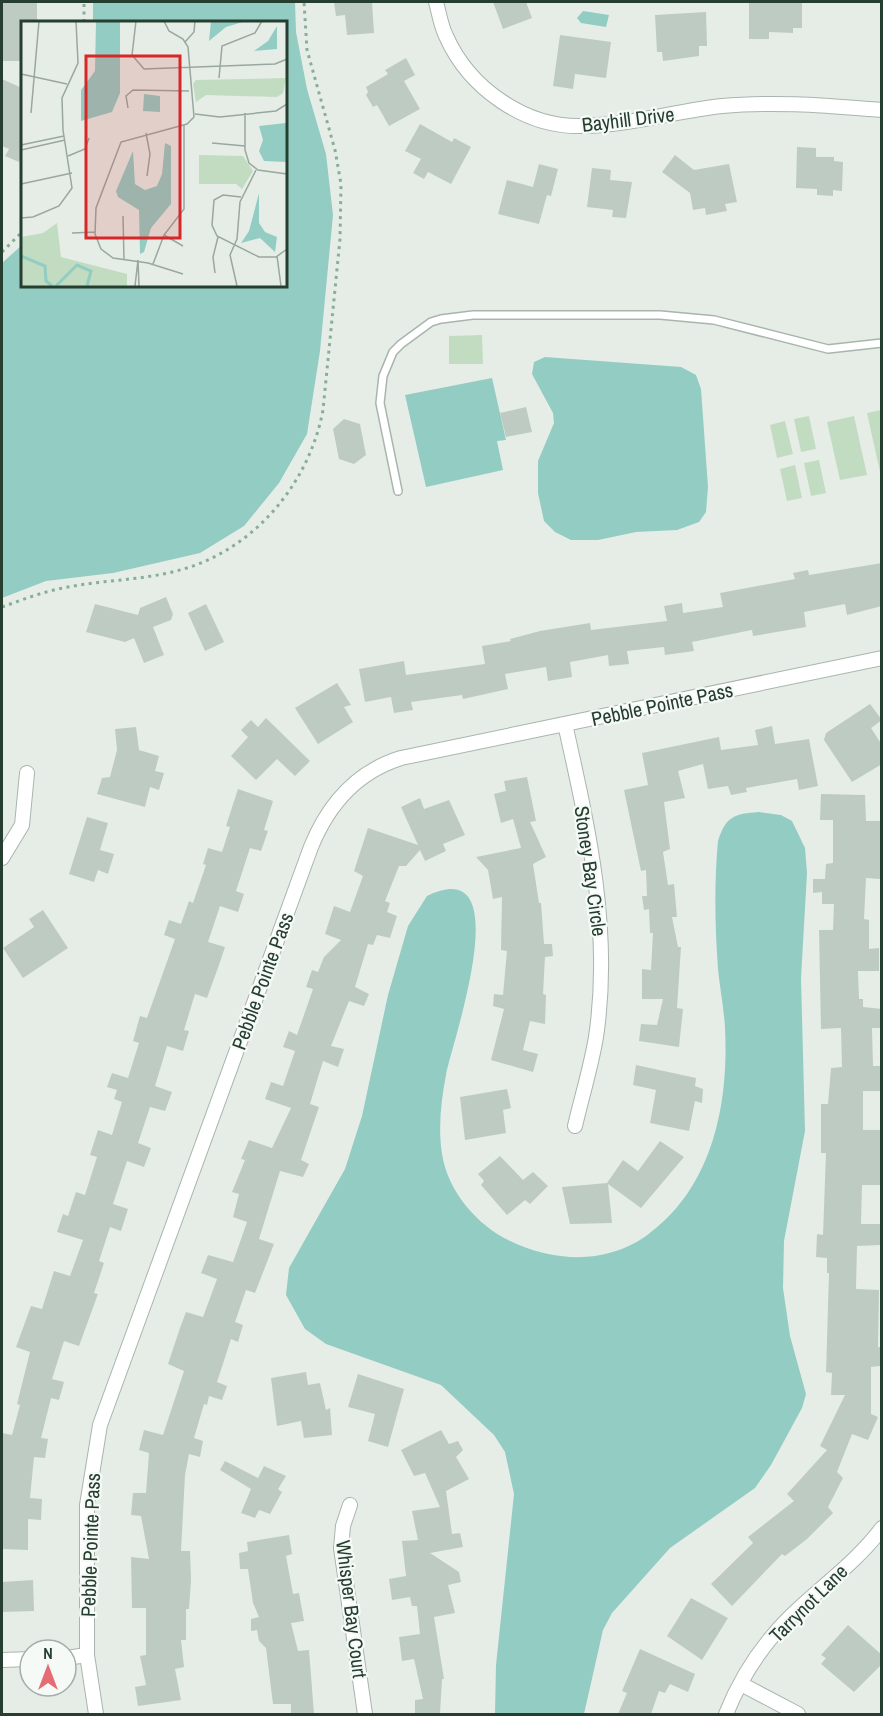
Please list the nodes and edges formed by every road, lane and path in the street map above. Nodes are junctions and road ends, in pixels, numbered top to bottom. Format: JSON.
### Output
{"nodes":[{"id":1,"x":84,"y":2,"type":"edge"},
{"id":2,"x":304,"y":2,"type":"edge"},
{"id":3,"x":436,"y":2,"type":"edge"},
{"id":4,"x":84,"y":21,"type":"edge"},
{"id":5,"x":882,"y":110,"type":"edge"},
{"id":6,"x":21,"y":233,"type":"edge"},
{"id":7,"x":2,"y":252,"type":"edge"},
{"id":8,"x":882,"y":343,"type":"edge"},
{"id":9,"x":398,"y":491,"type":"dead end"},
{"id":10,"x":2,"y":607,"type":"edge"},
{"id":11,"x":882,"y":658,"type":"edge"},
{"id":12,"x":565,"y":724,"type":"junction"},
{"id":13,"x":27,"y":773,"type":"dead end"},
{"id":14,"x":2,"y":858,"type":"edge"},
{"id":15,"x":575,"y":1126,"type":"dead end"},
{"id":16,"x":350,"y":1505,"type":"dead end"},
{"id":17,"x":882,"y":1528,"type":"edge"},
{"id":18,"x":87,"y":1655,"type":"junction"},
{"id":19,"x":78,"y":1656,"type":"edge"},
{"id":20,"x":18,"y":1659,"type":"edge"},
{"id":21,"x":2,"y":1660,"type":"edge"},
{"id":22,"x":741,"y":1684,"type":"junction"},
{"id":23,"x":96,"y":1714,"type":"edge"},
{"id":24,"x":365,"y":1714,"type":"edge"},
{"id":25,"x":726,"y":1714,"type":"edge"},
{"id":26,"x":798,"y":1714,"type":"edge"}],
"edges":[{"from":1,"to":4,"type":"path"},
{"from":2,"to":10,"type":"path"},
{"from":3,"to":5,"type":"street","name":"Bayhill Drive"},
{"from":6,"to":7,"type":"path"},
{"from":8,"to":9,"type":"lane"},
{"from":11,"to":12,"type":"street","name":"Pebble Pointe Pass"},
{"from":12,"to":15,"type":"street","name":"Stoney Bay Circle"},
{"from":12,"to":18,"type":"street","name":"Pebble Pointe Pass"},
{"from":13,"to":14,"type":"street"},
{"from":16,"to":24,"type":"street","name":"Whisper Bay Court"},
{"from":17,"to":22,"type":"street","name":"Tarrynot Lane"},
{"from":18,"to":19,"type":"street"},
{"from":18,"to":23,"type":"street","name":"Pebble Pointe Pass"},
{"from":20,"to":21,"type":"street"},
{"from":22,"to":25,"type":"street","name":"Tarrynot Lane"},
{"from":22,"to":26,"type":"street"}]}
